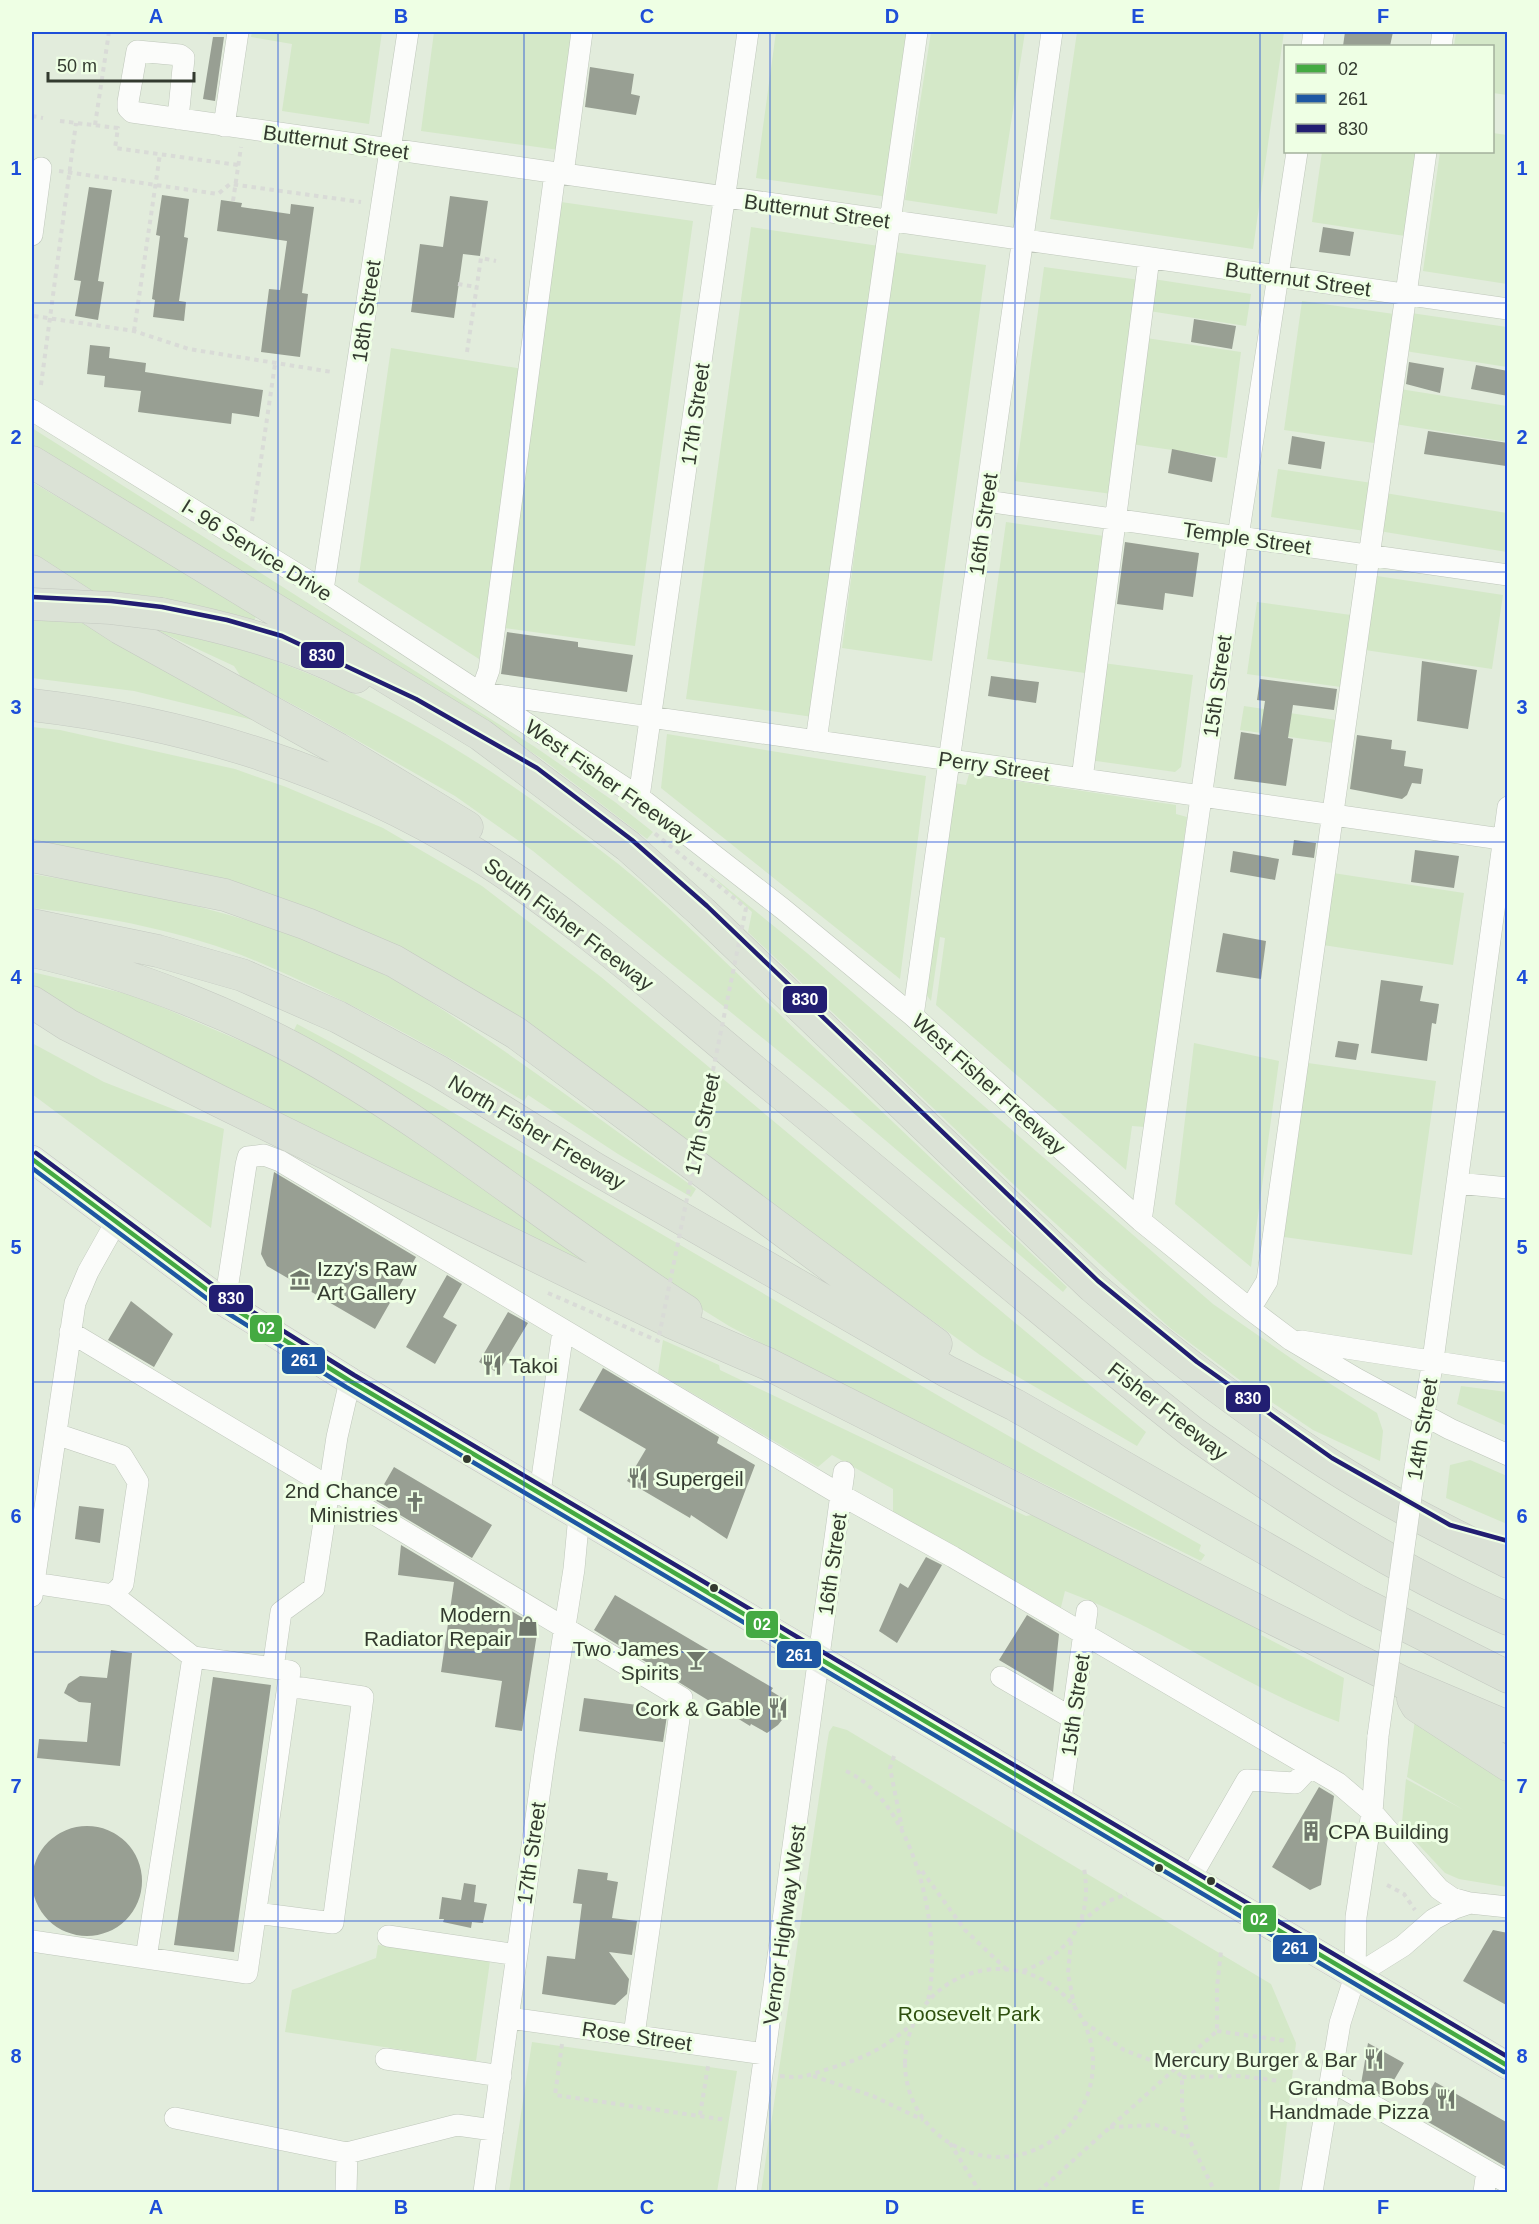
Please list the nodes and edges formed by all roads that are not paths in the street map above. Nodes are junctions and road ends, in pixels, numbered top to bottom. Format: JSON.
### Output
{"nodes":[{"id":1,"x":238,"y":32,"type":"edge"},
{"id":2,"x":408,"y":32,"type":"edge"},
{"id":3,"x":582,"y":32,"type":"edge"},
{"id":4,"x":748,"y":32,"type":"edge"},
{"id":5,"x":917,"y":32,"type":"edge"},
{"id":6,"x":1052,"y":32,"type":"edge"},
{"id":7,"x":178,"y":119,"type":"junction"},
{"id":8,"x":224,"y":126,"type":"junction"},
{"id":9,"x":390,"y":150,"type":"junction"},
{"id":10,"x":1297,"y":153,"type":"edge"},
{"id":11,"x":1426,"y":153,"type":"edge"},
{"id":12,"x":41,"y":168,"type":"road end"},
{"id":13,"x":559,"y":173,"type":"junction"},
{"id":14,"x":726,"y":198,"type":"junction"},
{"id":15,"x":890,"y":221,"type":"junction"},
{"id":16,"x":32,"y":235,"type":"edge"},
{"id":17,"x":1023,"y":240,"type":"junction"},
{"id":18,"x":1149,"y":258,"type":"junction"},
{"id":19,"x":1280,"y":276,"type":"junction"},
{"id":20,"x":1407,"y":295,"type":"junction"},
{"id":21,"x":1508,"y":309,"type":"edge"},
{"id":22,"x":32,"y":410,"type":"edge"},
{"id":23,"x":32,"y":462,"type":"edge"},
{"id":24,"x":986,"y":501,"type":"junction"},
{"id":25,"x":1115,"y":519,"type":"junction"},
{"id":26,"x":1238,"y":537,"type":"junction"},
{"id":27,"x":1369,"y":556,"type":"junction"},
{"id":28,"x":32,"y":572,"type":"edge"},
{"id":29,"x":1508,"y":575,"type":"edge"},
{"id":30,"x":322,"y":590,"type":"junction"},
{"id":31,"x":32,"y":604,"type":"edge"},
{"id":32,"x":481,"y":692,"type":"junction"},
{"id":33,"x":32,"y":705,"type":"edge"},
{"id":34,"x":651,"y":717,"type":"junction"},
{"id":35,"x":816,"y":741,"type":"junction"},
{"id":36,"x":950,"y":760,"type":"junction"},
{"id":37,"x":533,"y":775,"type":"junction"},
{"id":38,"x":1082,"y":779,"type":"junction"},
{"id":39,"x":1202,"y":796,"type":"junction"},
{"id":40,"x":639,"y":797,"type":"junction"},
{"id":41,"x":1508,"y":807,"type":"edge"},
{"id":42,"x":1332,"y":814,"type":"junction"},
{"id":43,"x":1505,"y":839,"type":"edge"},
{"id":44,"x":32,"y":856,"type":"edge"},
{"id":45,"x":32,"y":926,"type":"edge"},
{"id":46,"x":32,"y":951,"type":"edge"},
{"id":47,"x":32,"y":1002,"type":"edge"},
{"id":48,"x":913,"y":1016,"type":"junction"},
{"id":49,"x":860,"y":1158,"type":"junction"},
{"id":50,"x":32,"y":1159,"type":"edge"},
{"id":51,"x":1457,"y":1183,"type":"junction"},
{"id":52,"x":1508,"y":1188,"type":"edge"},
{"id":53,"x":1141,"y":1221,"type":"junction"},
{"id":54,"x":116,"y":1222,"type":"junction"},
{"id":55,"x":225,"y":1303,"type":"junction"},
{"id":56,"x":1250,"y":1309,"type":"junction"},
{"id":57,"x":563,"y":1331,"type":"junction"},
{"id":58,"x":70,"y":1332,"type":"junction"},
{"id":59,"x":1291,"y":1340,"type":"junction"},
{"id":60,"x":1433,"y":1360,"type":"junction"},
{"id":61,"x":768,"y":1364,"type":"junction"},
{"id":62,"x":1508,"y":1373,"type":"edge"},
{"id":63,"x":350,"y":1381,"type":"junction"},
{"id":64,"x":1015,"y":1405,"type":"junction"},
{"id":65,"x":1422,"y":1415,"type":"junction"},
{"id":66,"x":56,"y":1434,"type":"junction"},
{"id":67,"x":1508,"y":1455,"type":"edge"},
{"id":68,"x":844,"y":1472,"type":"dead end"},
{"id":69,"x":328,"y":1486,"type":"junction"},
{"id":70,"x":540,"y":1492,"type":"junction"},
{"id":71,"x":841,"y":1495,"type":"junction"},
{"id":72,"x":579,"y":1515,"type":"junction"},
{"id":73,"x":1447,"y":1532,"type":"junction"},
{"id":74,"x":1508,"y":1549,"type":"edge"},
{"id":75,"x":1508,"y":1562,"type":"edge"},
{"id":76,"x":32,"y":1590,"type":"edge"},
{"id":77,"x":113,"y":1595,"type":"junction"},
{"id":78,"x":1087,"y":1611,"type":"dead end"},
{"id":79,"x":1508,"y":1619,"type":"edge"},
{"id":80,"x":564,"y":1627,"type":"junction"},
{"id":81,"x":1085,"y":1634,"type":"junction"},
{"id":82,"x":193,"y":1657,"type":"junction"},
{"id":83,"x":819,"y":1657,"type":"junction"},
{"id":84,"x":273,"y":1668,"type":"junction"},
{"id":85,"x":1000,"y":1677,"type":"dead end"},
{"id":86,"x":1508,"y":1677,"type":"edge"},
{"id":87,"x":1404,"y":1683,"type":"junction"},
{"id":88,"x":288,"y":1686,"type":"junction"},
{"id":89,"x":1072,"y":1718,"type":"junction"},
{"id":90,"x":1508,"y":1726,"type":"edge"},
{"id":91,"x":1508,"y":1765,"type":"edge"},
{"id":92,"x":1310,"y":1767,"type":"junction"},
{"id":93,"x":1061,"y":1799,"type":"junction"},
{"id":94,"x":1372,"y":1812,"type":"junction"},
{"id":95,"x":1191,"y":1877,"type":"junction"},
{"id":96,"x":1470,"y":1903,"type":"junction"},
{"id":97,"x":1508,"y":1907,"type":"edge"},
{"id":98,"x":256,"y":1913,"type":"junction"},
{"id":99,"x":32,"y":1923,"type":"edge"},
{"id":100,"x":388,"y":1936,"type":"dead end"},
{"id":101,"x":37,"y":1942,"type":"edge"},
{"id":102,"x":517,"y":1955,"type":"junction"},
{"id":103,"x":146,"y":1958,"type":"junction"},
{"id":104,"x":1354,"y":1976,"type":"junction"},
{"id":105,"x":509,"y":2018,"type":"junction"},
{"id":106,"x":634,"y":2036,"type":"junction"},
{"id":107,"x":765,"y":2054,"type":"junction"},
{"id":108,"x":386,"y":2059,"type":"dead end"},
{"id":109,"x":1508,"y":2066,"type":"edge"},
{"id":110,"x":501,"y":2076,"type":"junction"},
{"id":111,"x":1330,"y":2081,"type":"junction"},
{"id":112,"x":175,"y":2118,"type":"dead end"},
{"id":113,"x":493,"y":2130,"type":"junction"},
{"id":114,"x":347,"y":2153,"type":"junction"},
{"id":115,"x":1487,"y":2171,"type":"junction"},
{"id":116,"x":1508,"y":2183,"type":"edge"},
{"id":117,"x":346,"y":2193,"type":"edge"},
{"id":118,"x":484,"y":2193,"type":"edge"},
{"id":119,"x":746,"y":2193,"type":"edge"},
{"id":120,"x":1312,"y":2193,"type":"edge"},
{"id":121,"x":1484,"y":2193,"type":"edge"}],
"edges":[{"from":1,"to":8,"type":"street"},
{"from":2,"to":9,"type":"street","name":"18th Street"},
{"from":3,"to":13,"type":"street"},
{"from":4,"to":14,"type":"street","name":"17th Street"},
{"from":5,"to":15,"type":"street"},
{"from":6,"to":17,"type":"street","name":"16th Street"},
{"from":7,"to":7,"type":"street","name":"Butternut Street"},
{"from":7,"to":8,"type":"street","name":"Butternut Street"},
{"from":8,"to":9,"type":"street","name":"Butternut Street"},
{"from":9,"to":13,"type":"street","name":"Butternut Street"},
{"from":9,"to":30,"type":"street","name":"18th Street"},
{"from":10,"to":19,"type":"street","name":"15th Street"},
{"from":11,"to":20,"type":"street"},
{"from":12,"to":16,"type":"street"},
{"from":13,"to":14,"type":"street","name":"Butternut Street"},
{"from":13,"to":32,"type":"street"},
{"from":14,"to":15,"type":"street","name":"Butternut Street"},
{"from":14,"to":34,"type":"street","name":"17th Street"},
{"from":15,"to":17,"type":"street","name":"Butternut Street"},
{"from":15,"to":35,"type":"street"},
{"from":17,"to":18,"type":"street","name":"Butternut Street"},
{"from":17,"to":24,"type":"street","name":"16th Street"},
{"from":18,"to":19,"type":"street","name":"Butternut Street"},
{"from":18,"to":25,"type":"street"},
{"from":19,"to":20,"type":"street","name":"Butternut Street"},
{"from":19,"to":26,"type":"street","name":"15th Street"},
{"from":20,"to":21,"type":"street","name":"Butternut Street"},
{"from":20,"to":27,"type":"street"},
{"from":22,"to":30,"type":"street","name":"I- 96 Service Drive"},
{"from":23,"to":37,"type":"highway"},
{"from":24,"to":25,"type":"street","name":"Temple Street"},
{"from":24,"to":36,"type":"street","name":"16th Street"},
{"from":25,"to":26,"type":"street","name":"Temple Street"},
{"from":25,"to":38,"type":"street"},
{"from":26,"to":27,"type":"street","name":"Temple Street"},
{"from":26,"to":39,"type":"street","name":"15th Street"},
{"from":27,"to":29,"type":"street","name":"Temple Street"},
{"from":27,"to":42,"type":"street"},
{"from":28,"to":49,"type":"highway"},
{"from":30,"to":32,"type":"street","name":"I- 96 Service Drive"},
{"from":31,"to":37,"type":"highway","bridge":true},
{"from":32,"to":34,"type":"street","name":"Perry Street"},
{"from":32,"to":40,"type":"street","name":"West Fisher Freeway"},
{"from":33,"to":49,"type":"highway","name":"South Fisher Freeway"},
{"from":34,"to":35,"type":"street","name":"Perry Street"},
{"from":34,"to":40,"type":"street","name":"17th Street"},
{"from":35,"to":36,"type":"street","name":"Perry Street"},
{"from":36,"to":38,"type":"street","name":"Perry Street"},
{"from":36,"to":48,"type":"street","name":"16th Street"},
{"from":37,"to":73,"type":"highway"},
{"from":38,"to":39,"type":"street","name":"Perry Street"},
{"from":39,"to":42,"type":"street","name":"Perry Street"},
{"from":39,"to":53,"type":"street","name":"15th Street"},
{"from":40,"to":48,"type":"street","name":"West Fisher Freeway"},
{"from":41,"to":43,"type":"street","name":"14th Street"},
{"from":42,"to":43,"type":"street","name":"Perry Street"},
{"from":42,"to":56,"type":"street"},
{"from":43,"to":51,"type":"street","name":"14th Street"},
{"from":44,"to":64,"type":"highway"},
{"from":45,"to":64,"type":"highway","name":"North Fisher Freeway"},
{"from":46,"to":61,"type":"highway"},
{"from":47,"to":61,"type":"highway"},
{"from":48,"to":53,"type":"street","name":"West Fisher Freeway"},
{"from":49,"to":79,"type":"highway","name":"Fisher Freeway"},
{"from":50,"to":54,"type":"main road"},
{"from":51,"to":52,"type":"street"},
{"from":51,"to":60,"type":"street","name":"14th Street"},
{"from":53,"to":56,"type":"street","name":"West Fisher Freeway"},
{"from":54,"to":55,"type":"main road"},
{"from":54,"to":58,"type":"street"},
{"from":55,"to":57,"type":"street"},
{"from":55,"to":63,"type":"main road"},
{"from":56,"to":59,"type":"street","name":"West Fisher Freeway"},
{"from":57,"to":70,"type":"street"},
{"from":57,"to":71,"type":"street"},
{"from":58,"to":66,"type":"street"},
{"from":58,"to":69,"type":"street"},
{"from":59,"to":60,"type":"street"},
{"from":59,"to":65,"type":"street","name":"West Fisher Freeway"},
{"from":60,"to":62,"type":"street"},
{"from":60,"to":65,"type":"street","name":"14th Street"},
{"from":61,"to":87,"type":"highway"},
{"from":63,"to":69,"type":"street"},
{"from":63,"to":70,"type":"main road"},
{"from":64,"to":86,"type":"highway"},
{"from":65,"to":67,"type":"street","name":"West Fisher Freeway"},
{"from":65,"to":94,"type":"street","name":"14th Street","bridge":true},
{"from":66,"to":76,"type":"street"},
{"from":66,"to":77,"type":"street"},
{"from":68,"to":71,"type":"street","name":"16th Street"},
{"from":69,"to":80,"type":"street"},
{"from":69,"to":84,"type":"street"},
{"from":70,"to":72,"type":"main road"},
{"from":71,"to":81,"type":"street"},
{"from":71,"to":83,"type":"street","name":"16th Street"},
{"from":72,"to":80,"type":"street","name":"17th Street"},
{"from":72,"to":83,"type":"main road"},
{"from":73,"to":74,"type":"highway"},
{"from":73,"to":75,"type":"highway"},
{"from":76,"to":77,"type":"street"},
{"from":77,"to":82,"type":"street"},
{"from":78,"to":81,"type":"street","name":"15th Street"},
{"from":80,"to":102,"type":"street","name":"17th Street"},
{"from":80,"to":106,"type":"street"},
{"from":81,"to":89,"type":"street","name":"15th Street"},
{"from":81,"to":92,"type":"street"},
{"from":82,"to":84,"type":"street"},
{"from":82,"to":103,"type":"street"},
{"from":83,"to":93,"type":"main road"},
{"from":83,"to":107,"type":"street","name":"Vernor Highway West"},
{"from":84,"to":88,"type":"street"},
{"from":85,"to":89,"type":"street"},
{"from":87,"to":90,"type":"highway"},
{"from":87,"to":91,"type":"highway"},
{"from":88,"to":98,"type":"street"},
{"from":88,"to":98,"type":"street"},
{"from":89,"to":93,"type":"street","name":"15th Street"},
{"from":92,"to":94,"type":"street"},
{"from":92,"to":95,"type":"street"},
{"from":93,"to":95,"type":"main road"},
{"from":94,"to":96,"type":"street"},
{"from":94,"to":104,"type":"street","name":"14th Street"},
{"from":95,"to":104,"type":"main road"},
{"from":96,"to":97,"type":"street"},
{"from":96,"to":104,"type":"street"},
{"from":98,"to":103,"type":"street"},
{"from":99,"to":101,"type":"street"},
{"from":100,"to":102,"type":"street"},
{"from":101,"to":103,"type":"street"},
{"from":102,"to":105,"type":"street","name":"17th Street"},
{"from":104,"to":109,"type":"main road"},
{"from":104,"to":111,"type":"street","name":"14th Street"},
{"from":105,"to":106,"type":"street","name":"Rose Street"},
{"from":105,"to":110,"type":"street","name":"17th Street"},
{"from":106,"to":107,"type":"street","name":"Rose Street"},
{"from":107,"to":119,"type":"street","name":"Vernor Highway West"},
{"from":108,"to":110,"type":"street"},
{"from":110,"to":113,"type":"street","name":"17th Street"},
{"from":111,"to":115,"type":"street"},
{"from":111,"to":120,"type":"street","name":"14th Street"},
{"from":112,"to":114,"type":"street"},
{"from":113,"to":114,"type":"street"},
{"from":113,"to":118,"type":"street","name":"17th Street"},
{"from":114,"to":117,"type":"street"},
{"from":115,"to":116,"type":"street"},
{"from":115,"to":121,"type":"street"}]}
